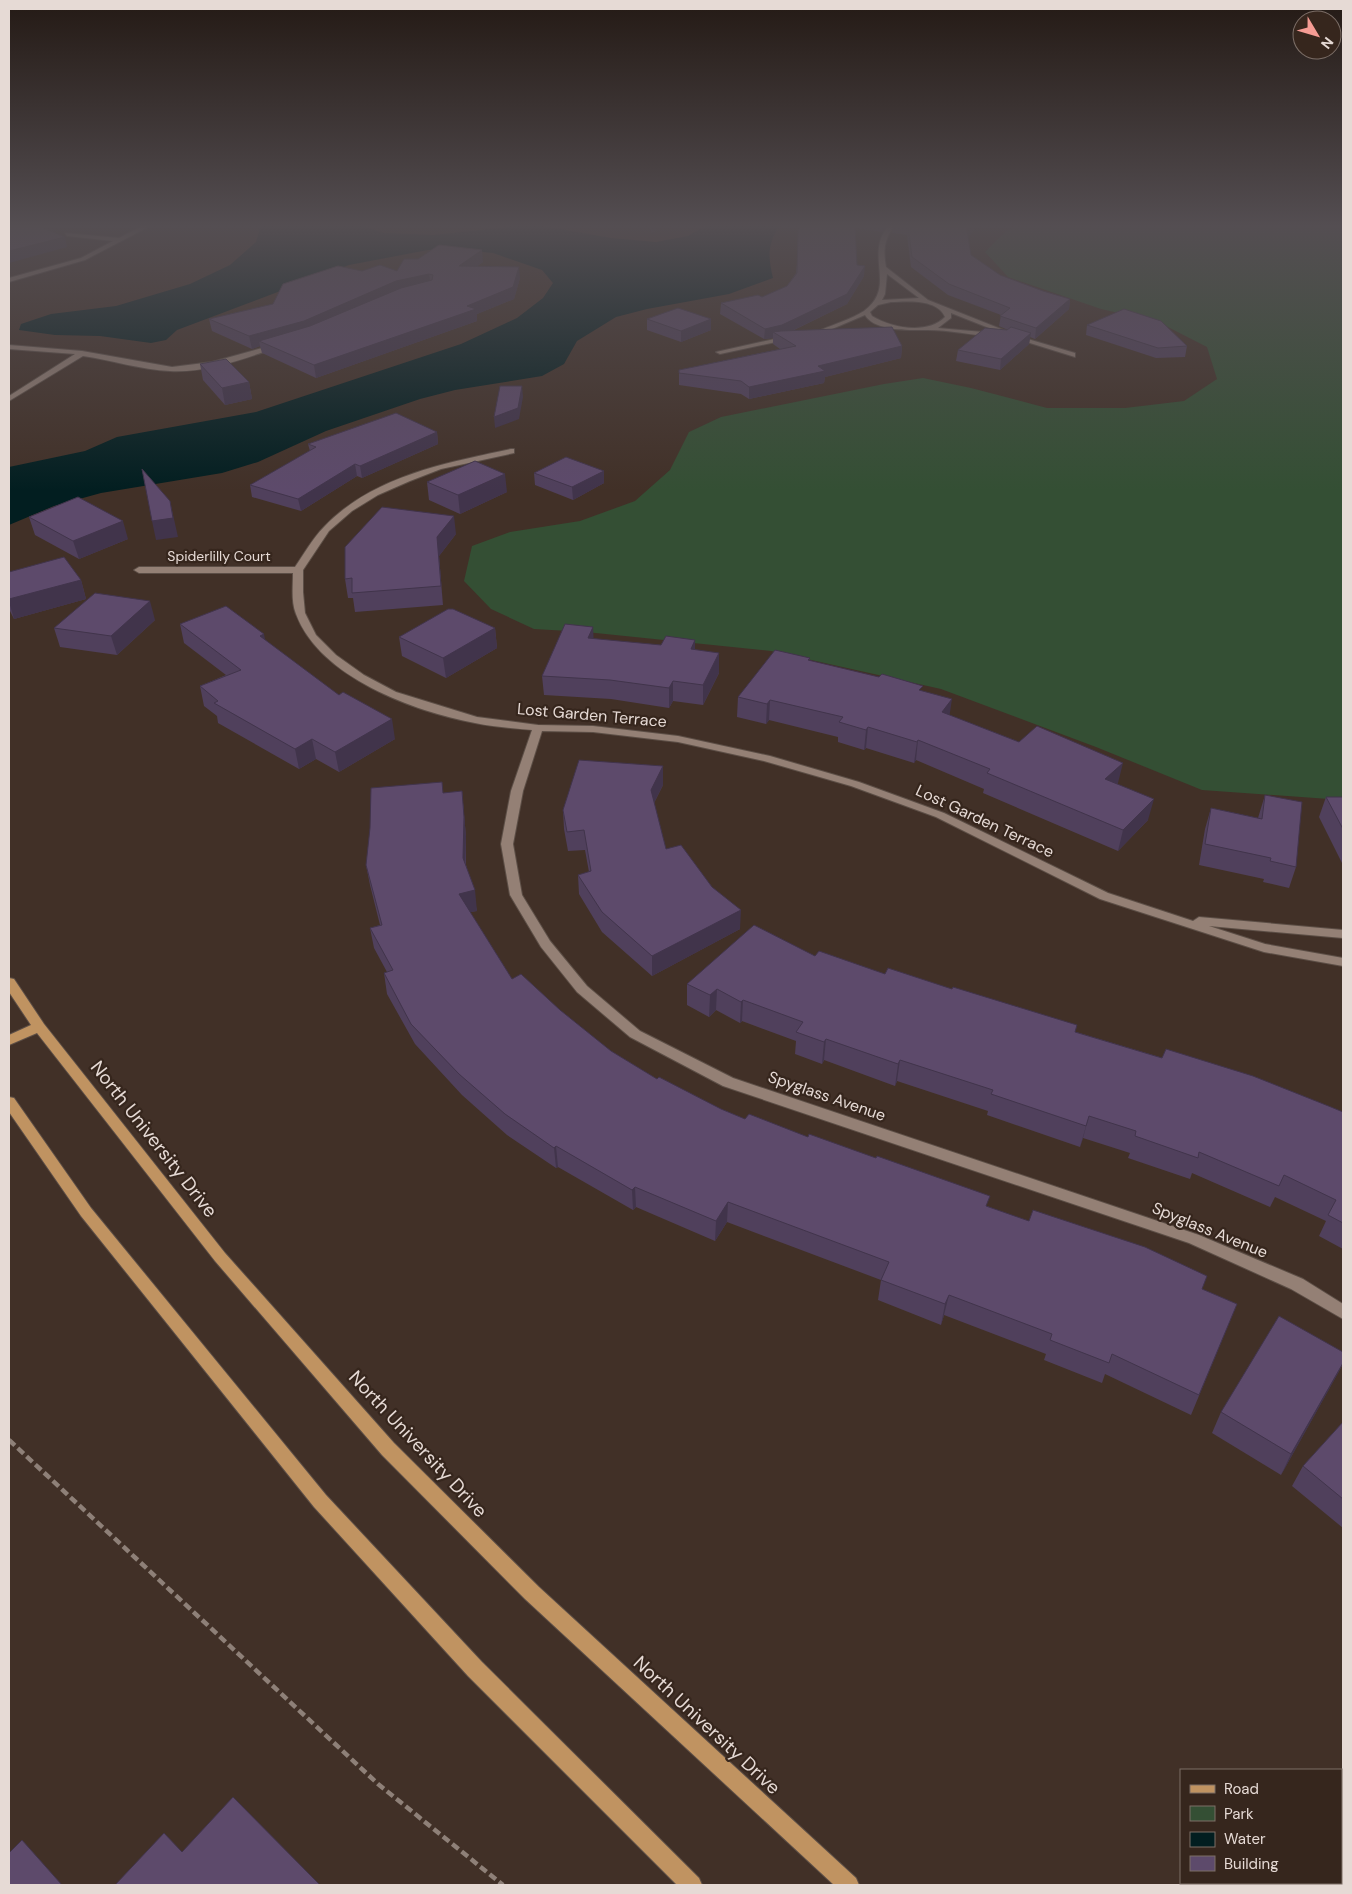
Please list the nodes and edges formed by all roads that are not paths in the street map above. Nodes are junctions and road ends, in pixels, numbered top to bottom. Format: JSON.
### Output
{"nodes":[{"id":1,"x":864,"y":313,"type":"edge"},
{"id":2,"x":868,"y":313,"type":"edge"},
{"id":3,"x":948,"y":313,"type":"edge"},
{"id":4,"x":958,"y":313,"type":"edge"},
{"id":5,"x":896,"y":327,"type":"junction"},
{"id":6,"x":920,"y":328,"type":"junction"},
{"id":7,"x":870,"y":329,"type":"edge"},
{"id":8,"x":842,"y":330,"type":"edge"},
{"id":9,"x":823,"y":331,"type":"junction"},
{"id":10,"x":814,"y":333,"type":"edge"},
{"id":11,"x":795,"y":336,"type":"edge"},
{"id":12,"x":1019,"y":338,"type":"junction"},
{"id":13,"x":283,"y":344,"type":"edge"},
{"id":14,"x":9,"y":347,"type":"edge"},
{"id":15,"x":720,"y":352,"type":"dead end"},
{"id":16,"x":82,"y":353,"type":"junction"},
{"id":17,"x":1072,"y":354,"type":"dead end"},
{"id":18,"x":9,"y":399,"type":"edge"},
{"id":19,"x":511,"y":451,"type":"dead end"},
{"id":20,"x":139,"y":570,"type":"dead end"},
{"id":21,"x":298,"y":570,"type":"junction"},
{"id":22,"x":538,"y":728,"type":"junction"},
{"id":23,"x":1181,"y":920,"type":"junction"},
{"id":24,"x":1343,"y":934,"type":"edge"},
{"id":25,"x":1343,"y":962,"type":"edge"},
{"id":26,"x":9,"y":982,"type":"edge"},
{"id":27,"x":39,"y":1027,"type":"junction"},
{"id":28,"x":9,"y":1040,"type":"edge"},
{"id":29,"x":9,"y":1102,"type":"edge"},
{"id":30,"x":1343,"y":1312,"type":"edge"},
{"id":31,"x":692,"y":1885,"type":"edge"},
{"id":32,"x":849,"y":1885,"type":"edge"}],
"edges":[{"from":1,"to":9,"type":"street"},
{"from":2,"to":5,"type":"street"},
{"from":3,"to":6,"type":"street"},
{"from":4,"to":12,"type":"street"},
{"from":5,"to":6,"type":"street"},
{"from":5,"to":7,"type":"street"},
{"from":6,"to":12,"type":"street"},
{"from":8,"to":9,"type":"street"},
{"from":9,"to":10,"type":"street"},
{"from":11,"to":15,"type":"street"},
{"from":12,"to":17,"type":"street"},
{"from":13,"to":16,"type":"street"},
{"from":14,"to":16,"type":"street"},
{"from":16,"to":18,"type":"street"},
{"from":19,"to":21,"type":"street"},
{"from":20,"to":21,"type":"street","name":"Spiderlilly Court"},
{"from":21,"to":22,"type":"street","name":"Lost Garden Terrace"},
{"from":22,"to":23,"type":"street","name":"Lost Garden Terrace"},
{"from":22,"to":30,"type":"street","name":"Spyglass Avenue"},
{"from":23,"to":24,"type":"street","name":"Lost Garden Terrace"},
{"from":23,"to":25,"type":"street","name":"Lost Garden Terrace"},
{"from":26,"to":27,"type":"main road","name":"North University Drive"},
{"from":27,"to":28,"type":"main road"},
{"from":27,"to":32,"type":"main road","name":"North University Drive"},
{"from":29,"to":31,"type":"main road"}]}
